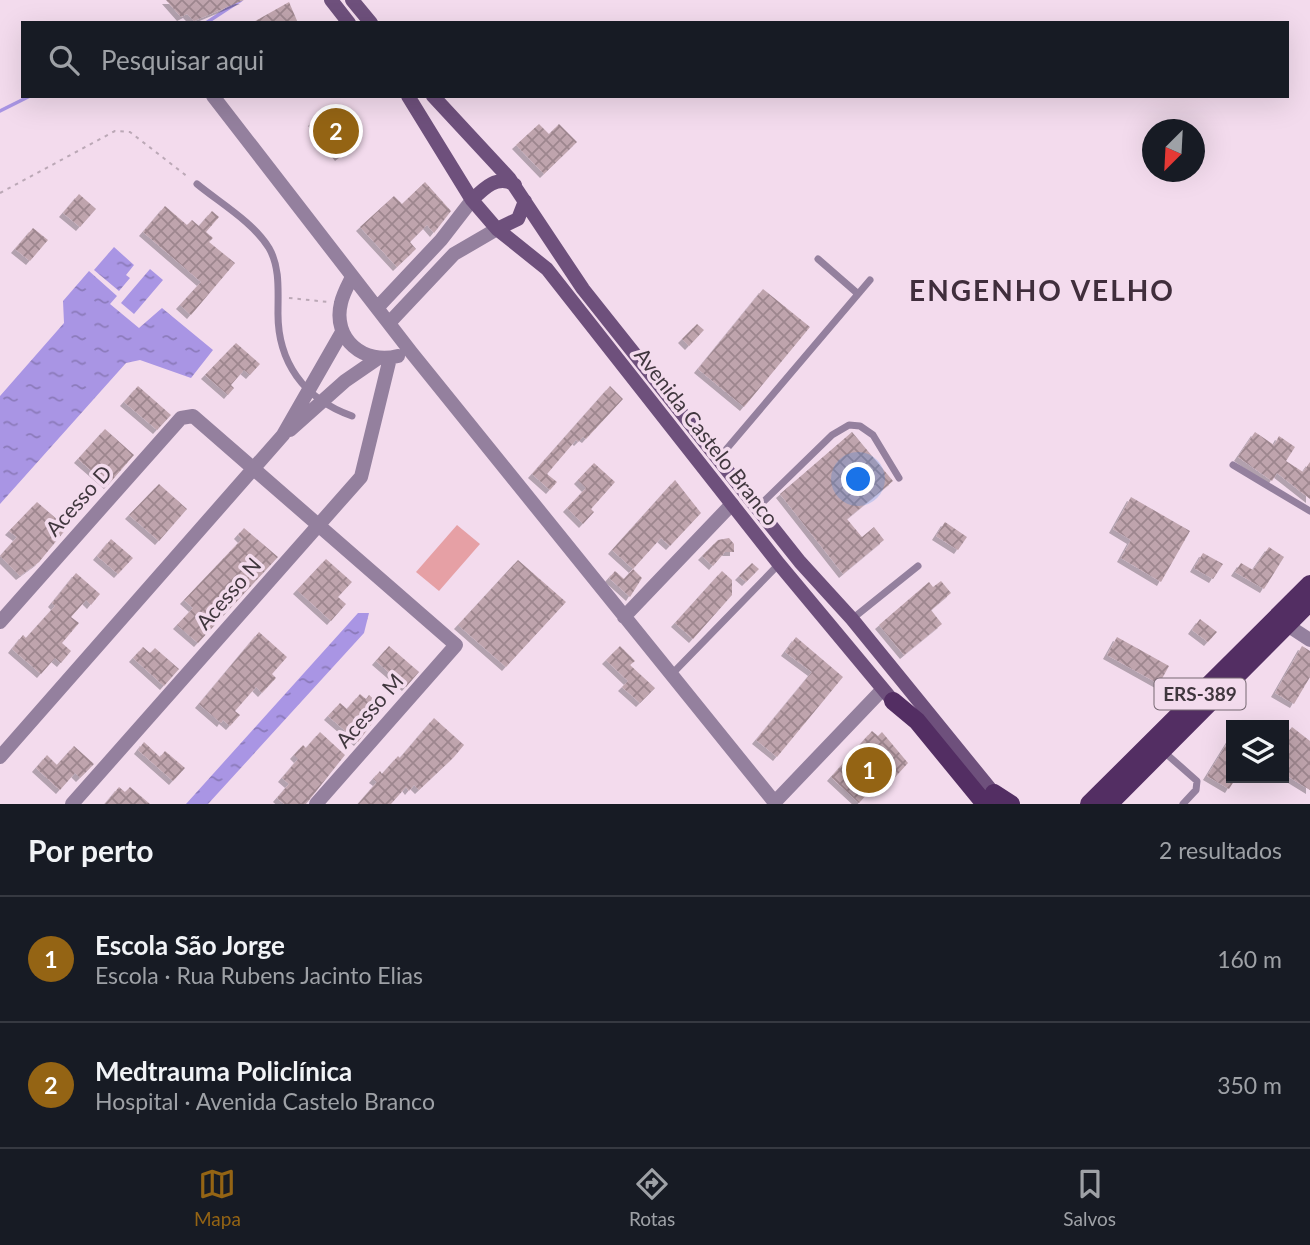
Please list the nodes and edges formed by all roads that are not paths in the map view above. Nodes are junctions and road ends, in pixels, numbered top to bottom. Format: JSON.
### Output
{"nodes":[{"id":1,"x":331,"y":0,"type":"edge"},
{"id":2,"x":352,"y":0,"type":"edge"},
{"id":3,"x":347,"y":21,"type":"edge"},
{"id":4,"x":369,"y":21,"type":"edge"},
{"id":5,"x":215,"y":98,"type":"edge"},
{"id":6,"x":409,"y":98,"type":"edge"},
{"id":7,"x":435,"y":98,"type":"edge"},
{"id":8,"x":197,"y":184,"type":"road end"},
{"id":9,"x":515,"y":185,"type":"junction"},
{"id":10,"x":472,"y":200,"type":"junction"},
{"id":11,"x":525,"y":201,"type":"junction"},
{"id":12,"x":498,"y":229,"type":"junction"},
{"id":13,"x":441,"y":240,"type":"junction"},
{"id":14,"x":454,"y":254,"type":"junction"},
{"id":15,"x":818,"y":259,"type":"dead end"},
{"id":16,"x":352,"y":277,"type":"junction"},
{"id":17,"x":870,"y":280,"type":"dead end"},
{"id":18,"x":857,"y":293,"type":"junction"},
{"id":19,"x":377,"y":308,"type":"junction"},
{"id":20,"x":389,"y":323,"type":"junction"},
{"id":21,"x":342,"y":332,"type":"junction"},
{"id":22,"x":411,"y":352,"type":"junction"},
{"id":23,"x":384,"y":358,"type":"junction"},
{"id":24,"x":308,"y":392,"type":"junction"},
{"id":25,"x":322,"y":403,"type":"junction"},
{"id":26,"x":352,"y":416,"type":"dead end"},
{"id":27,"x":283,"y":435,"type":"junction"},
{"id":28,"x":718,"y":458,"type":"junction"},
{"id":29,"x":1233,"y":465,"type":"dead end"},
{"id":30,"x":255,"y":468,"type":"junction"},
{"id":31,"x":899,"y":478,"type":"dead end"},
{"id":32,"x":732,"y":504,"type":"junction"},
{"id":33,"x":757,"y":508,"type":"junction"},
{"id":34,"x":1310,"y":511,"type":"edge"},
{"id":35,"x":319,"y":524,"type":"junction"},
{"id":36,"x":779,"y":564,"type":"junction"},
{"id":37,"x":918,"y":566,"type":"dead end"},
{"id":38,"x":1310,"y":584,"type":"edge"},
{"id":39,"x":1310,"y":602,"type":"edge"},
{"id":40,"x":624,"y":617,"type":"junction"},
{"id":41,"x":852,"y":619,"type":"junction"},
{"id":42,"x":0,"y":622,"type":"edge"},
{"id":43,"x":1287,"y":625,"type":"junction"},
{"id":44,"x":1310,"y":640,"type":"edge"},
{"id":45,"x":671,"y":675,"type":"junction"},
{"id":46,"x":887,"y":695,"type":"junction"},
{"id":47,"x":1163,"y":750,"type":"junction"},
{"id":48,"x":0,"y":757,"type":"edge"},
{"id":49,"x":994,"y":800,"type":"edge"},
{"id":50,"x":775,"y":803,"type":"edge"},
{"id":51,"x":72,"y":804,"type":"edge"},
{"id":52,"x":316,"y":804,"type":"edge"},
{"id":53,"x":975,"y":804,"type":"edge"},
{"id":54,"x":1011,"y":804,"type":"edge"},
{"id":55,"x":1089,"y":804,"type":"edge"},
{"id":56,"x":1109,"y":804,"type":"edge"},
{"id":57,"x":1183,"y":804,"type":"edge"}],
"edges":[{"from":1,"to":3,"type":"main road"},
{"from":2,"to":4,"type":"main road"},
{"from":5,"to":16,"type":"street"},
{"from":6,"to":10,"type":"main road","name":"Avenida Castelo Branco"},
{"from":7,"to":9,"type":"main road","name":"Avenida Castelo Branco"},
{"from":8,"to":24,"type":"lane"},
{"from":9,"to":10,"type":"main road"},
{"from":9,"to":11,"type":"main road","name":"Avenida Castelo Branco"},
{"from":10,"to":12,"type":"main road","name":"Avenida Castelo Branco"},
{"from":10,"to":13,"type":"street"},
{"from":11,"to":12,"type":"main road"},
{"from":11,"to":28,"type":"main road","name":"Avenida Castelo Branco"},
{"from":12,"to":14,"type":"street"},
{"from":12,"to":32,"type":"main road","name":"Avenida Castelo Branco"},
{"from":13,"to":14,"type":"street"},
{"from":13,"to":19,"type":"street"},
{"from":14,"to":20,"type":"street"},
{"from":15,"to":18,"type":"lane"},
{"from":16,"to":19,"type":"street"},
{"from":16,"to":21,"type":"street"},
{"from":17,"to":18,"type":"lane"},
{"from":18,"to":28,"type":"lane"},
{"from":19,"to":20,"type":"street"},
{"from":20,"to":22,"type":"street"},
{"from":21,"to":23,"type":"street"},
{"from":21,"to":24,"type":"street"},
{"from":22,"to":23,"type":"street"},
{"from":22,"to":40,"type":"street"},
{"from":23,"to":25,"type":"street"},
{"from":23,"to":35,"type":"street","name":"Acesso N"},
{"from":24,"to":25,"type":"lane"},
{"from":24,"to":27,"type":"street"},
{"from":25,"to":26,"type":"lane"},
{"from":25,"to":27,"type":"street"},
{"from":27,"to":30,"type":"street"},
{"from":28,"to":33,"type":"main road","name":"Avenida Castelo Branco"},
{"from":29,"to":34,"type":"lane"},
{"from":30,"to":35,"type":"street"},
{"from":30,"to":42,"type":"street","name":"Acesso D"},
{"from":30,"to":48,"type":"street"},
{"from":31,"to":33,"type":"lane"},
{"from":32,"to":36,"type":"main road","name":"Avenida Castelo Branco"},
{"from":32,"to":40,"type":"street"},
{"from":33,"to":41,"type":"main road","name":"Avenida Castelo Branco"},
{"from":35,"to":51,"type":"street","name":"Acesso N"},
{"from":35,"to":52,"type":"street","name":"Acesso M"},
{"from":36,"to":45,"type":"lane"},
{"from":36,"to":46,"type":"main road","name":"Avenida Castelo Branco"},
{"from":37,"to":41,"type":"lane"},
{"from":38,"to":55,"type":"main road","number":"ERS-389"},
{"from":39,"to":43,"type":"main road","number":"ERS-389"},
{"from":40,"to":45,"type":"street"},
{"from":41,"to":49,"type":"main road","name":"Avenida Castelo Branco"},
{"from":43,"to":44,"type":"street"},
{"from":43,"to":47,"type":"main road","number":"ERS-389"},
{"from":45,"to":50,"type":"street"},
{"from":46,"to":49,"type":"main road"},
{"from":46,"to":50,"type":"street"},
{"from":46,"to":53,"type":"main road","name":"Avenida Castelo Branco"},
{"from":47,"to":56,"type":"main road","number":"ERS-389"},
{"from":47,"to":57,"type":"lane"},
{"from":49,"to":54,"type":"main road"}]}
